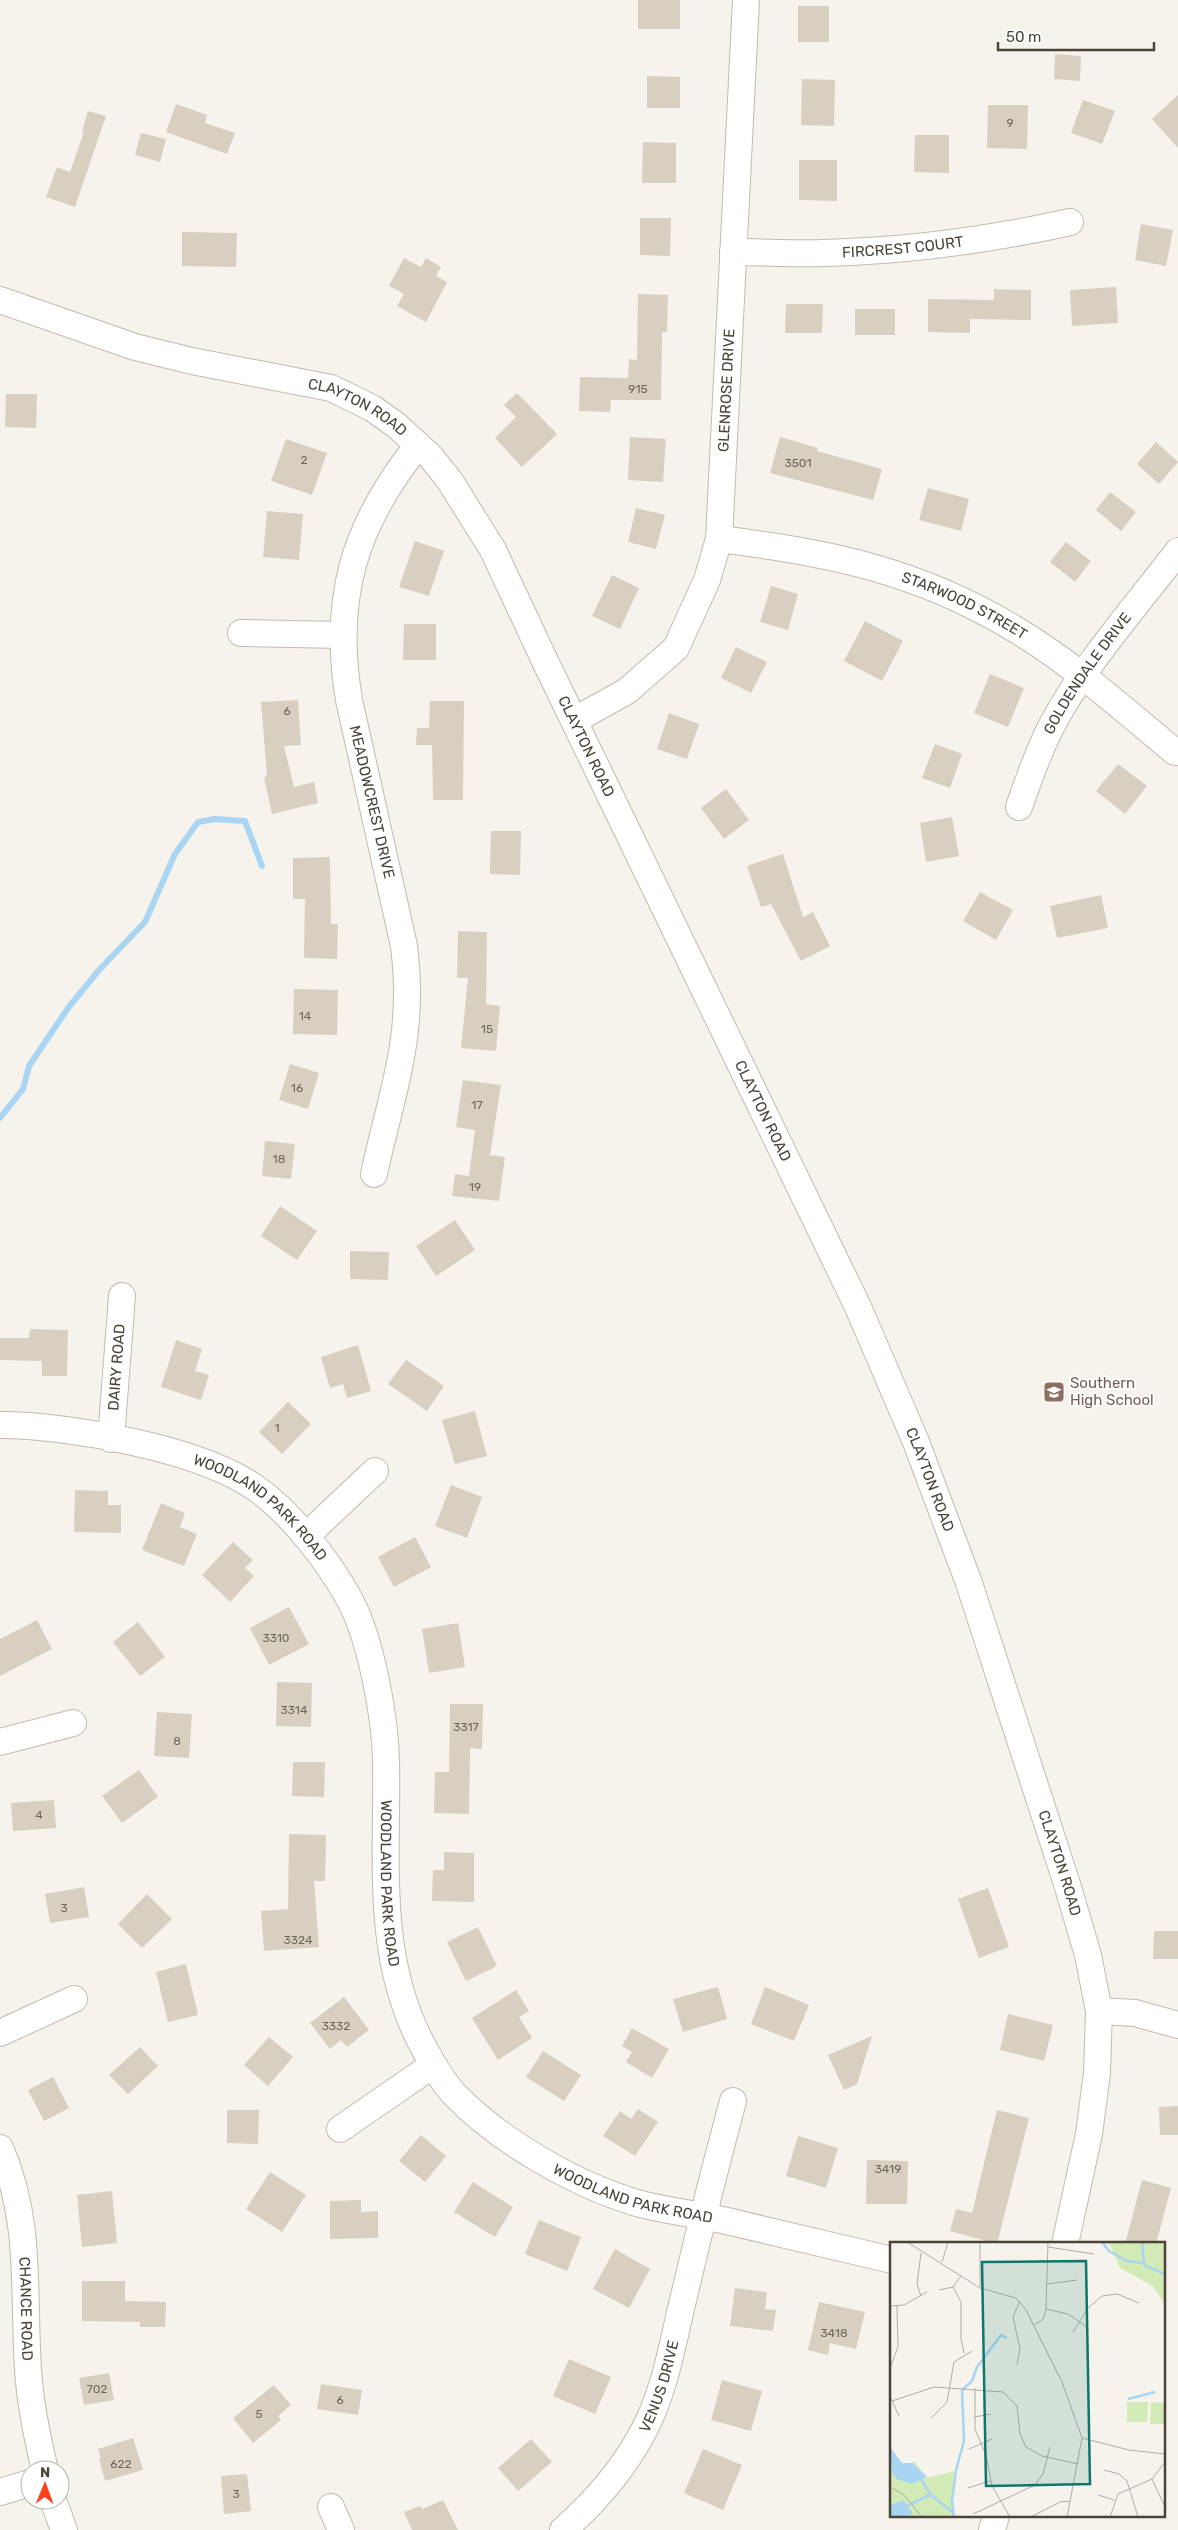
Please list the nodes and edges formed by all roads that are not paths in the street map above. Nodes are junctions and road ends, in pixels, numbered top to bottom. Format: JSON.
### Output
{"nodes":[{"id":1,"x":746,"y":0,"type":"edge"},
{"id":2,"x":1070,"y":222,"type":"dead end"},
{"id":3,"x":733,"y":252,"type":"junction"},
{"id":4,"x":0,"y":300,"type":"edge"},
{"id":5,"x":418,"y":445,"type":"junction"},
{"id":6,"x":719,"y":539,"type":"junction"},
{"id":7,"x":1178,"y":551,"type":"edge"},
{"id":8,"x":241,"y":633,"type":"dead end"},
{"id":9,"x":342,"y":635,"type":"junction"},
{"id":10,"x":1082,"y":677,"type":"junction"},
{"id":11,"x":575,"y":720,"type":"junction"},
{"id":12,"x":1175,"y":752,"type":"dead end"},
{"id":13,"x":1019,"y":807,"type":"dead end"},
{"id":14,"x":374,"y":1174,"type":"dead end"},
{"id":15,"x":122,"y":1296,"type":"dead end"},
{"id":16,"x":0,"y":1425,"type":"edge"},
{"id":17,"x":111,"y":1439,"type":"junction"},
{"id":18,"x":375,"y":1471,"type":"dead end"},
{"id":19,"x":306,"y":1536,"type":"junction"},
{"id":20,"x":73,"y":1723,"type":"dead end"},
{"id":21,"x":0,"y":1742,"type":"edge"},
{"id":22,"x":74,"y":1999,"type":"dead end"},
{"id":23,"x":1099,"y":2011,"type":"junction"},
{"id":24,"x":1178,"y":2025,"type":"edge"},
{"id":25,"x":0,"y":2033,"type":"edge"},
{"id":26,"x":433,"y":2065,"type":"junction"},
{"id":27,"x":733,"y":2101,"type":"dead end"},
{"id":28,"x":340,"y":2129,"type":"dead end"},
{"id":29,"x":0,"y":2148,"type":"edge"},
{"id":30,"x":703,"y":2216,"type":"junction"},
{"id":31,"x":1065,"y":2242,"type":"edge"},
{"id":32,"x":890,"y":2260,"type":"edge"},
{"id":33,"x":42,"y":2460,"type":"edge"},
{"id":34,"x":20,"y":2486,"type":"edge"},
{"id":35,"x":0,"y":2492,"type":"edge"},
{"id":36,"x":331,"y":2507,"type":"dead end"},
{"id":37,"x":57,"y":2510,"type":"edge"},
{"id":38,"x":64,"y":2530,"type":"edge"},
{"id":39,"x":341,"y":2530,"type":"edge"},
{"id":40,"x":563,"y":2530,"type":"edge"}],
"edges":[{"from":1,"to":3,"type":"street","name":"GLENROSE DRIVE"},
{"from":2,"to":3,"type":"street","name":"FIRCREST COURT"},
{"from":3,"to":6,"type":"street","name":"GLENROSE DRIVE"},
{"from":4,"to":5,"type":"street","name":"CLAYTON ROAD"},
{"from":5,"to":9,"type":"street","name":"MEADOWCREST DRIVE"},
{"from":5,"to":11,"type":"street","name":"CLAYTON ROAD"},
{"from":6,"to":10,"type":"street","name":"STARWOOD STREET"},
{"from":6,"to":11,"type":"street","name":"GLENROSE DRIVE"},
{"from":7,"to":10,"type":"street","name":"GOLDENDALE DRIVE"},
{"from":8,"to":9,"type":"street"},
{"from":9,"to":14,"type":"street","name":"MEADOWCREST DRIVE"},
{"from":10,"to":12,"type":"street","name":"STARWOOD STREET"},
{"from":10,"to":13,"type":"street","name":"GOLDENDALE DRIVE"},
{"from":11,"to":23,"type":"street","name":"CLAYTON ROAD"},
{"from":15,"to":17,"type":"street","name":"DAIRY ROAD"},
{"from":16,"to":17,"type":"street","name":"WOODLAND PARK ROAD"},
{"from":17,"to":19,"type":"street","name":"WOODLAND PARK ROAD"},
{"from":18,"to":19,"type":"street"},
{"from":19,"to":26,"type":"street","name":"WOODLAND PARK ROAD"},
{"from":20,"to":21,"type":"street"},
{"from":22,"to":25,"type":"street"},
{"from":23,"to":24,"type":"street"},
{"from":23,"to":31,"type":"street","name":"CLAYTON ROAD"},
{"from":26,"to":28,"type":"street"},
{"from":26,"to":30,"type":"street","name":"WOODLAND PARK ROAD"},
{"from":27,"to":30,"type":"street","name":"VENUS DRIVE"},
{"from":29,"to":33,"type":"street","name":"CHANCE ROAD"},
{"from":30,"to":32,"type":"street","name":"WOODLAND PARK ROAD"},
{"from":30,"to":40,"type":"street","name":"VENUS DRIVE"},
{"from":34,"to":35,"type":"street"},
{"from":36,"to":39,"type":"street"},
{"from":37,"to":38,"type":"street"}]}
